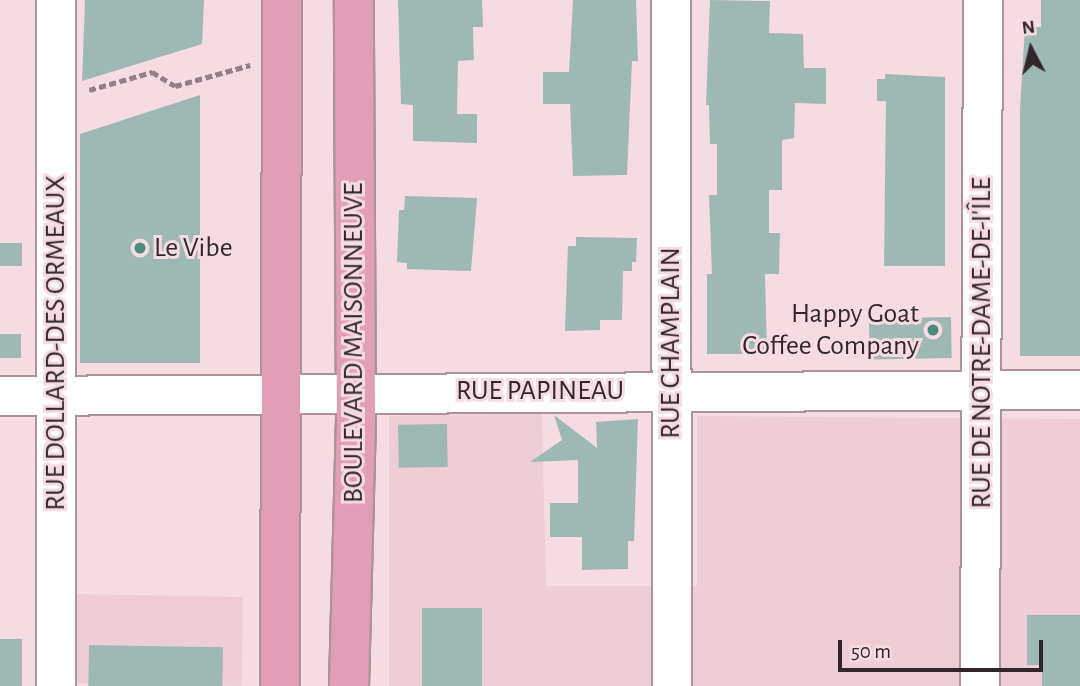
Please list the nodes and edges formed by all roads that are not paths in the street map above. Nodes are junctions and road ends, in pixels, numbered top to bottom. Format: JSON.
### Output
{"nodes":[{"id":1,"x":56,"y":0,"type":"edge"},
{"id":2,"x":282,"y":0,"type":"edge"},
{"id":3,"x":354,"y":0,"type":"edge"},
{"id":4,"x":671,"y":0,"type":"edge"},
{"id":5,"x":983,"y":0,"type":"edge"},
{"id":6,"x":671,"y":390,"type":"junction"},
{"id":7,"x":982,"y":390,"type":"junction"},
{"id":8,"x":1080,"y":390,"type":"edge"},
{"id":9,"x":356,"y":392,"type":"junction"},
{"id":10,"x":282,"y":394,"type":"junction"},
{"id":11,"x":57,"y":395,"type":"junction"},
{"id":12,"x":0,"y":396,"type":"edge"},
{"id":13,"x":56,"y":686,"type":"edge"},
{"id":14,"x":280,"y":686,"type":"edge"},
{"id":15,"x":349,"y":686,"type":"edge"},
{"id":16,"x":671,"y":686,"type":"edge"},
{"id":17,"x":980,"y":686,"type":"edge"}],
"edges":[{"from":1,"to":11,"type":"street","name":"RUE DOLLARD-DES ORMEAUX"},
{"from":2,"to":10,"type":"main road"},
{"from":3,"to":9,"type":"main road","name":"BOULEVARD MAISONNEUVE"},
{"from":4,"to":6,"type":"street","name":"RUE CHAMPLAIN"},
{"from":5,"to":7,"type":"street","name":"RUE DE NOTRE-DAME-DE-I'ÎLE"},
{"from":6,"to":7,"type":"street","name":"RUE PAPINEAU"},
{"from":6,"to":9,"type":"street","name":"RUE PAPINEAU"},
{"from":6,"to":16,"type":"street","name":"RUE CHAMPLAIN"},
{"from":7,"to":8,"type":"street","name":"RUE PAPINEAU"},
{"from":7,"to":17,"type":"street","name":"RUE DE NOTRE-DAME-DE-I'ÎLE"},
{"from":9,"to":10,"type":"street","name":"RUE PAPINEAU"},
{"from":9,"to":15,"type":"main road","name":"BOULEVARD MAISONNEUVE"},
{"from":10,"to":11,"type":"street","name":"RUE PAPINEAU"},
{"from":10,"to":14,"type":"main road"},
{"from":11,"to":12,"type":"street","name":"RUE PAPINEAU"},
{"from":11,"to":13,"type":"street","name":"RUE DOLLARD-DES ORMEAUX"}]}
